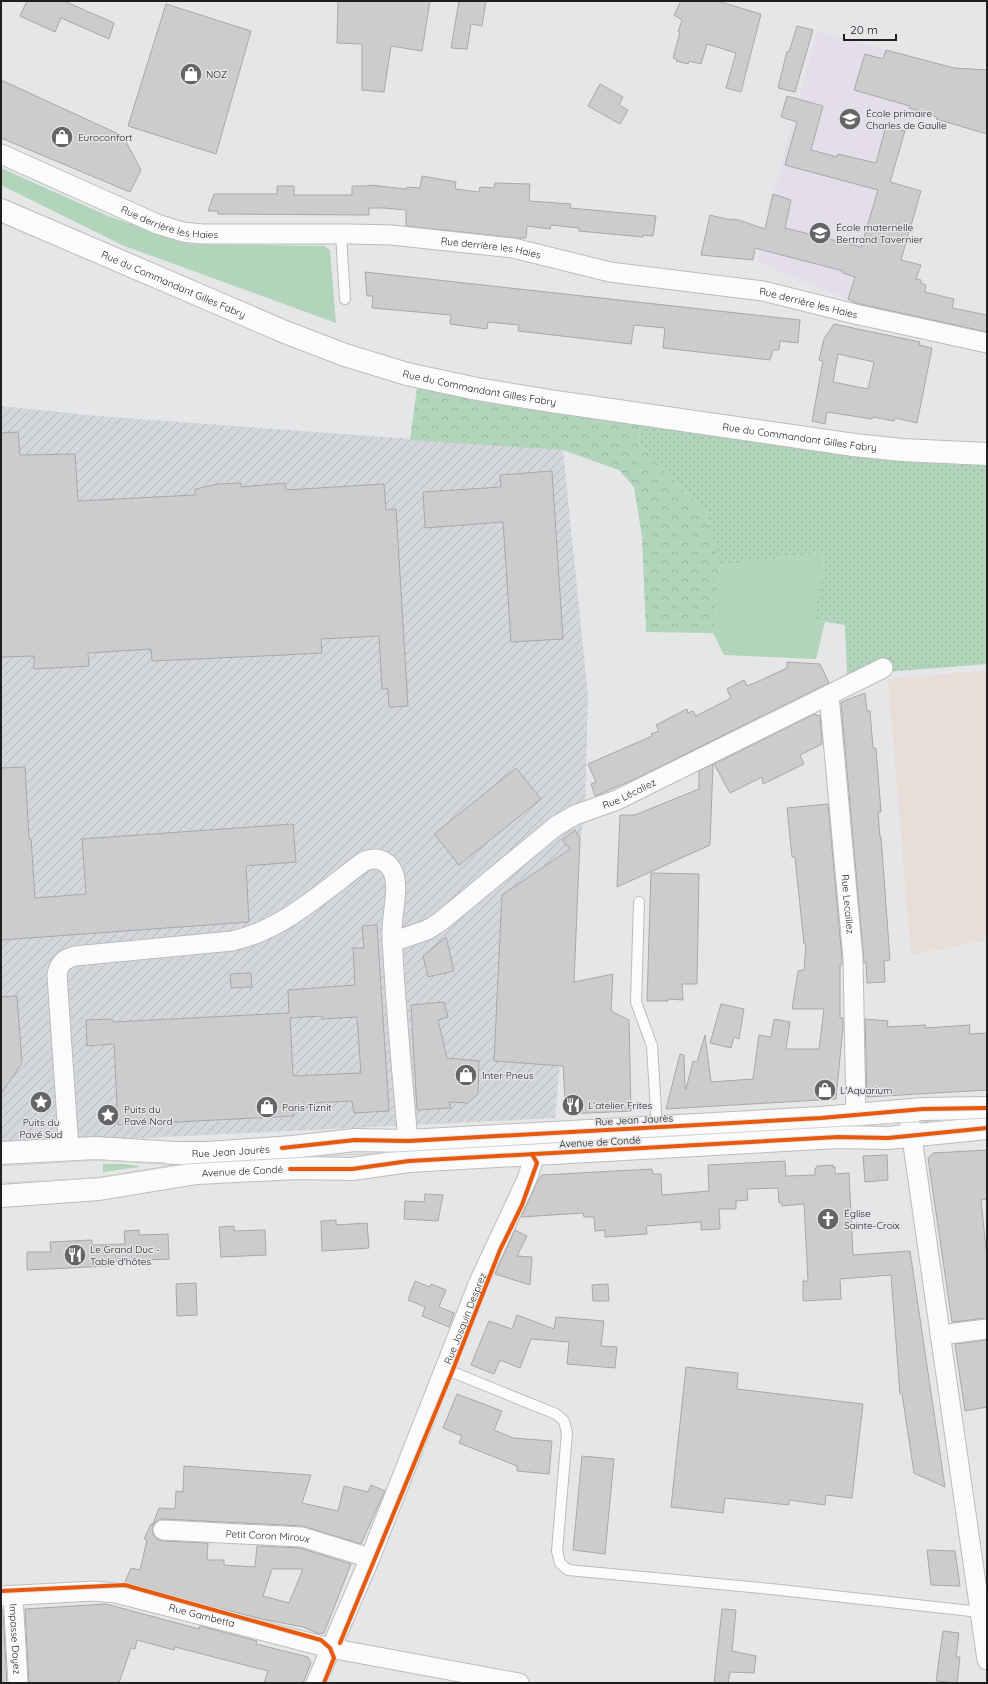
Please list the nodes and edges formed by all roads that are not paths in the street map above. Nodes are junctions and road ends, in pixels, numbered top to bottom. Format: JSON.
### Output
{"nodes":[{"id":1,"x":1,"y":154,"type":"edge"},
{"id":2,"x":1,"y":210,"type":"edge"},
{"id":3,"x":341,"y":234,"type":"junction"},
{"id":4,"x":345,"y":299,"type":"dead end"},
{"id":5,"x":987,"y":342,"type":"edge"},
{"id":6,"x":987,"y":454,"type":"edge"},
{"id":7,"x":884,"y":668,"type":"dead end"},
{"id":8,"x":828,"y":695,"type":"junction"},
{"id":9,"x":639,"y":902,"type":"dead end"},
{"id":10,"x":392,"y":942,"type":"junction"},
{"id":11,"x":987,"y":1108,"type":"edge"},
{"id":12,"x":908,"y":1110,"type":"junction"},
{"id":13,"x":856,"y":1114,"type":"junction"},
{"id":14,"x":657,"y":1128,"type":"junction"},
{"id":15,"x":987,"y":1128,"type":"edge"},
{"id":16,"x":911,"y":1136,"type":"junction"},
{"id":17,"x":408,"y":1141,"type":"junction"},
{"id":18,"x":531,"y":1144,"type":"junction"},
{"id":19,"x":69,"y":1149,"type":"junction"},
{"id":20,"x":1,"y":1153,"type":"edge"},
{"id":21,"x":1,"y":1196,"type":"edge"},
{"id":22,"x":987,"y":1329,"type":"edge"},
{"id":23,"x":940,"y":1335,"type":"junction"},
{"id":24,"x":445,"y":1369,"type":"junction"},
{"id":25,"x":162,"y":1530,"type":"dead end"},
{"id":26,"x":370,"y":1558,"type":"junction"},
{"id":27,"x":7,"y":1596,"type":"edge"},
{"id":28,"x":980,"y":1612,"type":"junction"},
{"id":29,"x":330,"y":1648,"type":"junction"},
{"id":30,"x":987,"y":1660,"type":"edge"},
{"id":31,"x":18,"y":1683,"type":"edge"},
{"id":32,"x":316,"y":1683,"type":"edge"},
{"id":33,"x":519,"y":1683,"type":"edge"}],
"edges":[{"from":1,"to":3,"type":"street","name":"Rue derrière les Haies"},
{"from":2,"to":6,"type":"main road","name":"Rue du Commandant Gilles Fabry"},
{"from":3,"to":4,"type":"lane"},
{"from":3,"to":5,"type":"street","name":"Rue derrière les Haies"},
{"from":7,"to":8,"type":"street","name":"Rue Lécaliez"},
{"from":8,"to":10,"type":"street","name":"Rue Lécaliez"},
{"from":8,"to":13,"type":"street","name":"Rue Lecaillez"},
{"from":9,"to":14,"type":"lane"},
{"from":10,"to":17,"type":"street"},
{"from":10,"to":19,"type":"street"},
{"from":11,"to":12,"type":"main road","name":"Rue Jean Jaurès"},
{"from":12,"to":13,"type":"main road","name":"Rue Jean Jaurès"},
{"from":12,"to":16,"type":"street"},
{"from":13,"to":14,"type":"main road","name":"Rue Jean Jaurès"},
{"from":14,"to":18,"type":"main road","name":"Rue Jean Jaurès"},
{"from":15,"to":16,"type":"main road"},
{"from":16,"to":18,"type":"main road","name":"Avenue de Condé"},
{"from":16,"to":23,"type":"street"},
{"from":17,"to":18,"type":"main road","name":"Rue Jean Jaurès"},
{"from":17,"to":19,"type":"main road","name":"Rue Jean Jaurès"},
{"from":18,"to":21,"type":"main road","name":"Avenue de Condé"},
{"from":18,"to":24,"type":"street","name":"Rue Josquin Desprez"},
{"from":19,"to":20,"type":"main road","name":"Rue Jean Jaurès"},
{"from":22,"to":23,"type":"street"},
{"from":23,"to":28,"type":"street"},
{"from":24,"to":26,"type":"street","name":"Rue Josquin Desprez"},
{"from":24,"to":28,"type":"lane"},
{"from":25,"to":26,"type":"street","name":"Petit Coron Miroux"},
{"from":26,"to":29,"type":"street","name":"Rue Josquin Desprez"},
{"from":27,"to":29,"type":"street","name":"Rue Gambetta"},
{"from":27,"to":31,"type":"street","name":"Impasse Dayez"},
{"from":28,"to":30,"type":"street"},
{"from":29,"to":32,"type":"street","name":"Rue Josquin Desprez"},
{"from":29,"to":33,"type":"street","name":"Rue Gambetta"}]}
